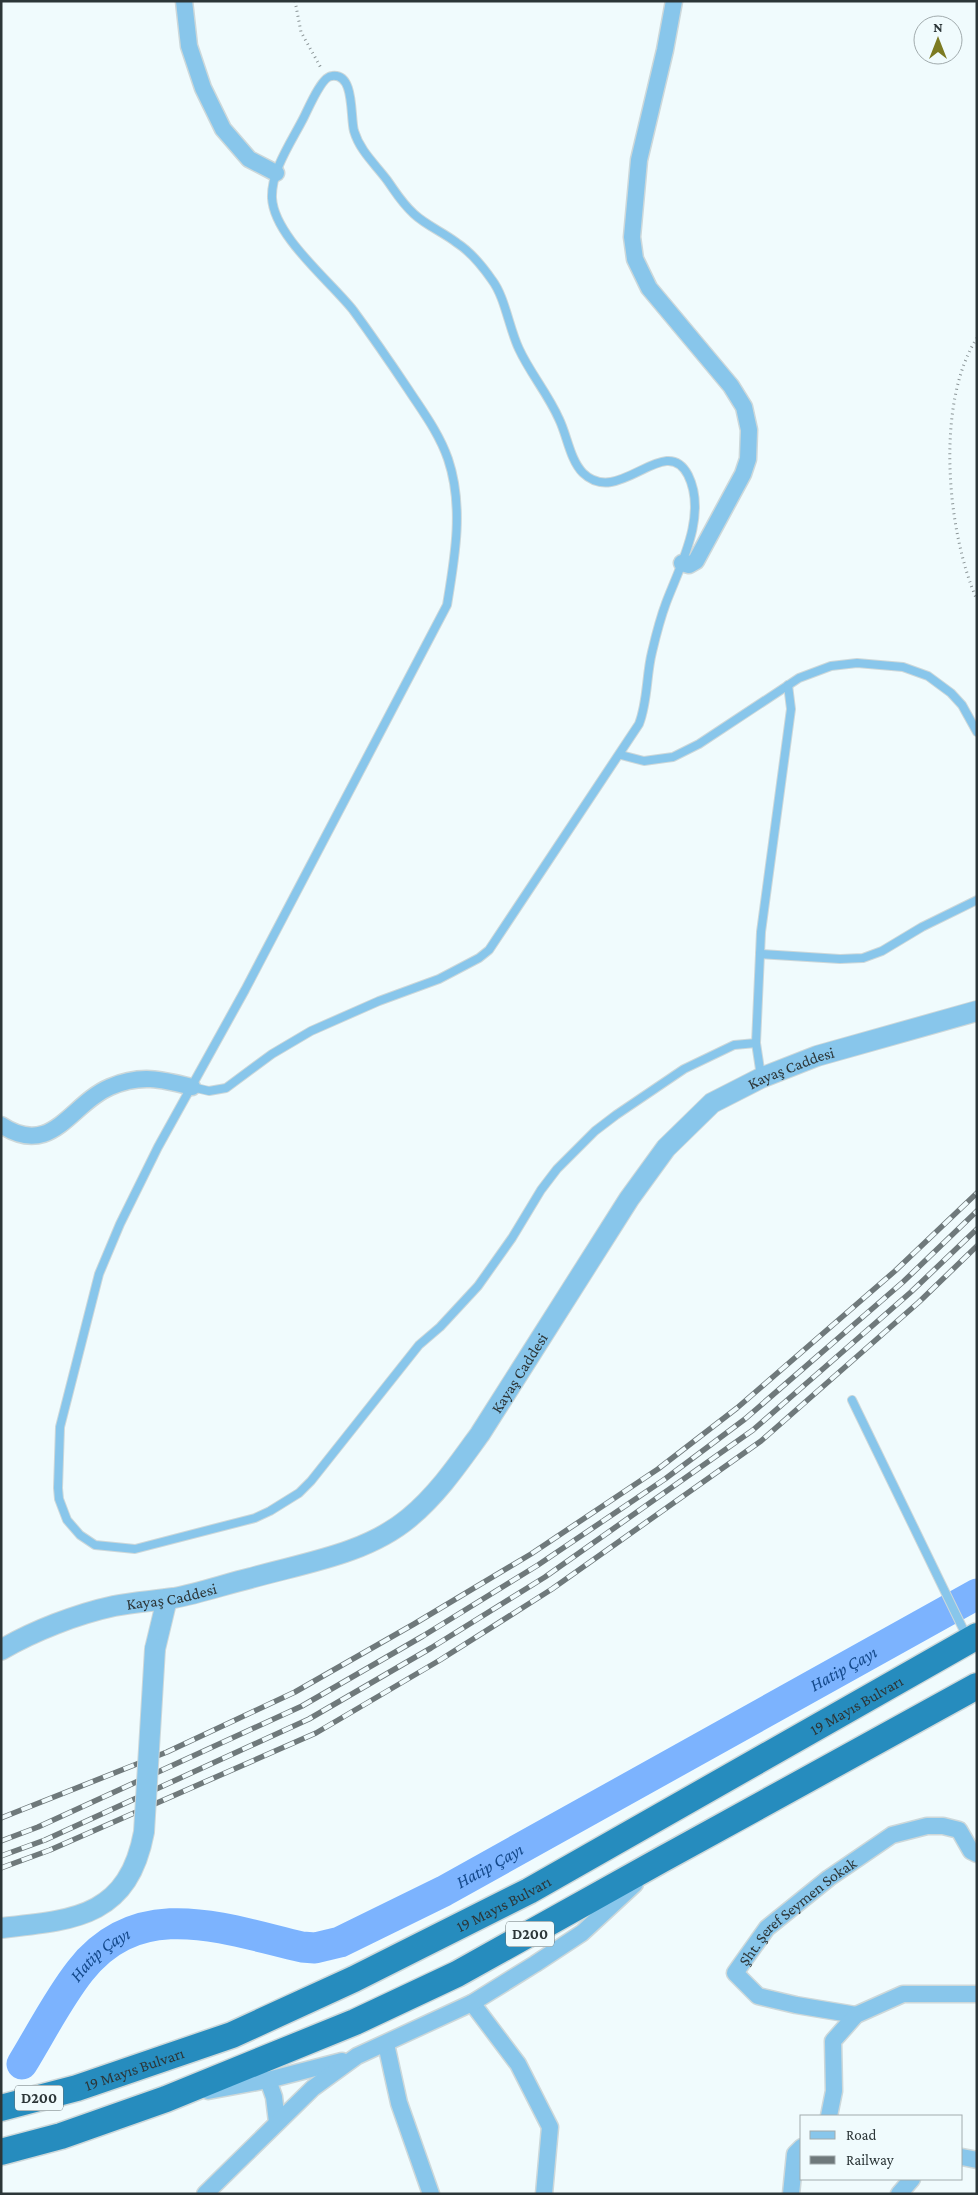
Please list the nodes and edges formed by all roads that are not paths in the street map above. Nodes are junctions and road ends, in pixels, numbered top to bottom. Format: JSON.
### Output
{"nodes":[{"id":1,"x":184,"y":1,"type":"edge"},
{"id":2,"x":674,"y":1,"type":"edge"},
{"id":3,"x":276,"y":173,"type":"junction"},
{"id":4,"x":682,"y":563,"type":"junction"},
{"id":5,"x":788,"y":684,"type":"junction"},
{"id":6,"x":977,"y":732,"type":"edge"},
{"id":7,"x":621,"y":755,"type":"junction"},
{"id":8,"x":977,"y":900,"type":"edge"},
{"id":9,"x":760,"y":954,"type":"junction"},
{"id":10,"x":977,"y":1011,"type":"edge"},
{"id":11,"x":756,"y":1043,"type":"junction"},
{"id":12,"x":761,"y":1078,"type":"junction"},
{"id":13,"x":192,"y":1087,"type":"junction"},
{"id":14,"x":1,"y":1125,"type":"edge"},
{"id":15,"x":852,"y":1400,"type":"dead end"},
{"id":16,"x":167,"y":1599,"type":"junction"},
{"id":17,"x":968,"y":1633,"type":"edge"},
{"id":18,"x":2,"y":1647,"type":"edge"},
{"id":19,"x":977,"y":1686,"type":"edge"},
{"id":20,"x":977,"y":1854,"type":"edge"},
{"id":21,"x":661,"y":1860,"type":"junction"},
{"id":22,"x":1,"y":1928,"type":"edge"},
{"id":23,"x":977,"y":1994,"type":"edge"},
{"id":24,"x":472,"y":2003,"type":"junction"},
{"id":25,"x":856,"y":2015,"type":"junction"},
{"id":26,"x":386,"y":2044,"type":"junction"},
{"id":27,"x":357,"y":2056,"type":"junction"},
{"id":28,"x":268,"y":2080,"type":"junction"},
{"id":29,"x":166,"y":2099,"type":"junction"},
{"id":30,"x":1,"y":2108,"type":"edge"},
{"id":31,"x":829,"y":2115,"type":"edge"},
{"id":32,"x":99,"y":2122,"type":"junction"},
{"id":33,"x":277,"y":2122,"type":"junction"},
{"id":34,"x":800,"y":2149,"type":"edge"},
{"id":35,"x":1,"y":2152,"type":"edge"},
{"id":36,"x":963,"y":2157,"type":"edge"},
{"id":37,"x":977,"y":2160,"type":"edge"},
{"id":38,"x":1,"y":2166,"type":"edge"},
{"id":39,"x":911,"y":2180,"type":"edge"},
{"id":40,"x":206,"y":2193,"type":"edge"},
{"id":41,"x":431,"y":2194,"type":"edge"},
{"id":42,"x":544,"y":2194,"type":"edge"},
{"id":43,"x":791,"y":2194,"type":"edge"},
{"id":44,"x":899,"y":2194,"type":"edge"}],
"edges":[{"from":1,"to":3,"type":"street"},
{"from":2,"to":4,"type":"street"},
{"from":3,"to":4,"type":"lane"},
{"from":3,"to":13,"type":"lane"},
{"from":4,"to":7,"type":"lane"},
{"from":5,"to":6,"type":"lane"},
{"from":5,"to":7,"type":"lane"},
{"from":5,"to":9,"type":"lane"},
{"from":7,"to":13,"type":"lane"},
{"from":8,"to":9,"type":"lane"},
{"from":9,"to":11,"type":"lane"},
{"from":10,"to":12,"type":"street","name":"Kayaş Caddesi"},
{"from":11,"to":12,"type":"lane"},
{"from":11,"to":13,"type":"lane"},
{"from":12,"to":16,"type":"street","name":"Kayaş Caddesi"},
{"from":13,"to":14,"type":"street"},
{"from":15,"to":17,"type":"lane"},
{"from":16,"to":18,"type":"street","name":"Kayaş Caddesi"},
{"from":16,"to":22,"type":"street","bridge":true},
{"from":17,"to":30,"type":"highway","name":"19 Mayıs Bulvarı","number":"D200"},
{"from":19,"to":21,"type":"highway","number":"D200"},
{"from":20,"to":25,"type":"street","name":"Şht. Şeref Seymen Sokak"},
{"from":21,"to":24,"type":"street"},
{"from":21,"to":29,"type":"highway","number":"D200"},
{"from":23,"to":25,"type":"street"},
{"from":24,"to":26,"type":"street"},
{"from":24,"to":42,"type":"street"},
{"from":25,"to":31,"type":"street"},
{"from":26,"to":27,"type":"street"},
{"from":26,"to":41,"type":"street"},
{"from":27,"to":28,"type":"street"},
{"from":27,"to":33,"type":"street"},
{"from":28,"to":29,"type":"street"},
{"from":28,"to":33,"type":"street"},
{"from":29,"to":32,"type":"highway","number":"D200"},
{"from":32,"to":35,"type":"highway","number":"D200"},
{"from":32,"to":38,"type":"highway"},
{"from":33,"to":40,"type":"street"},
{"from":34,"to":43,"type":"street"},
{"from":36,"to":37,"type":"street"},
{"from":39,"to":44,"type":"street"}]}
